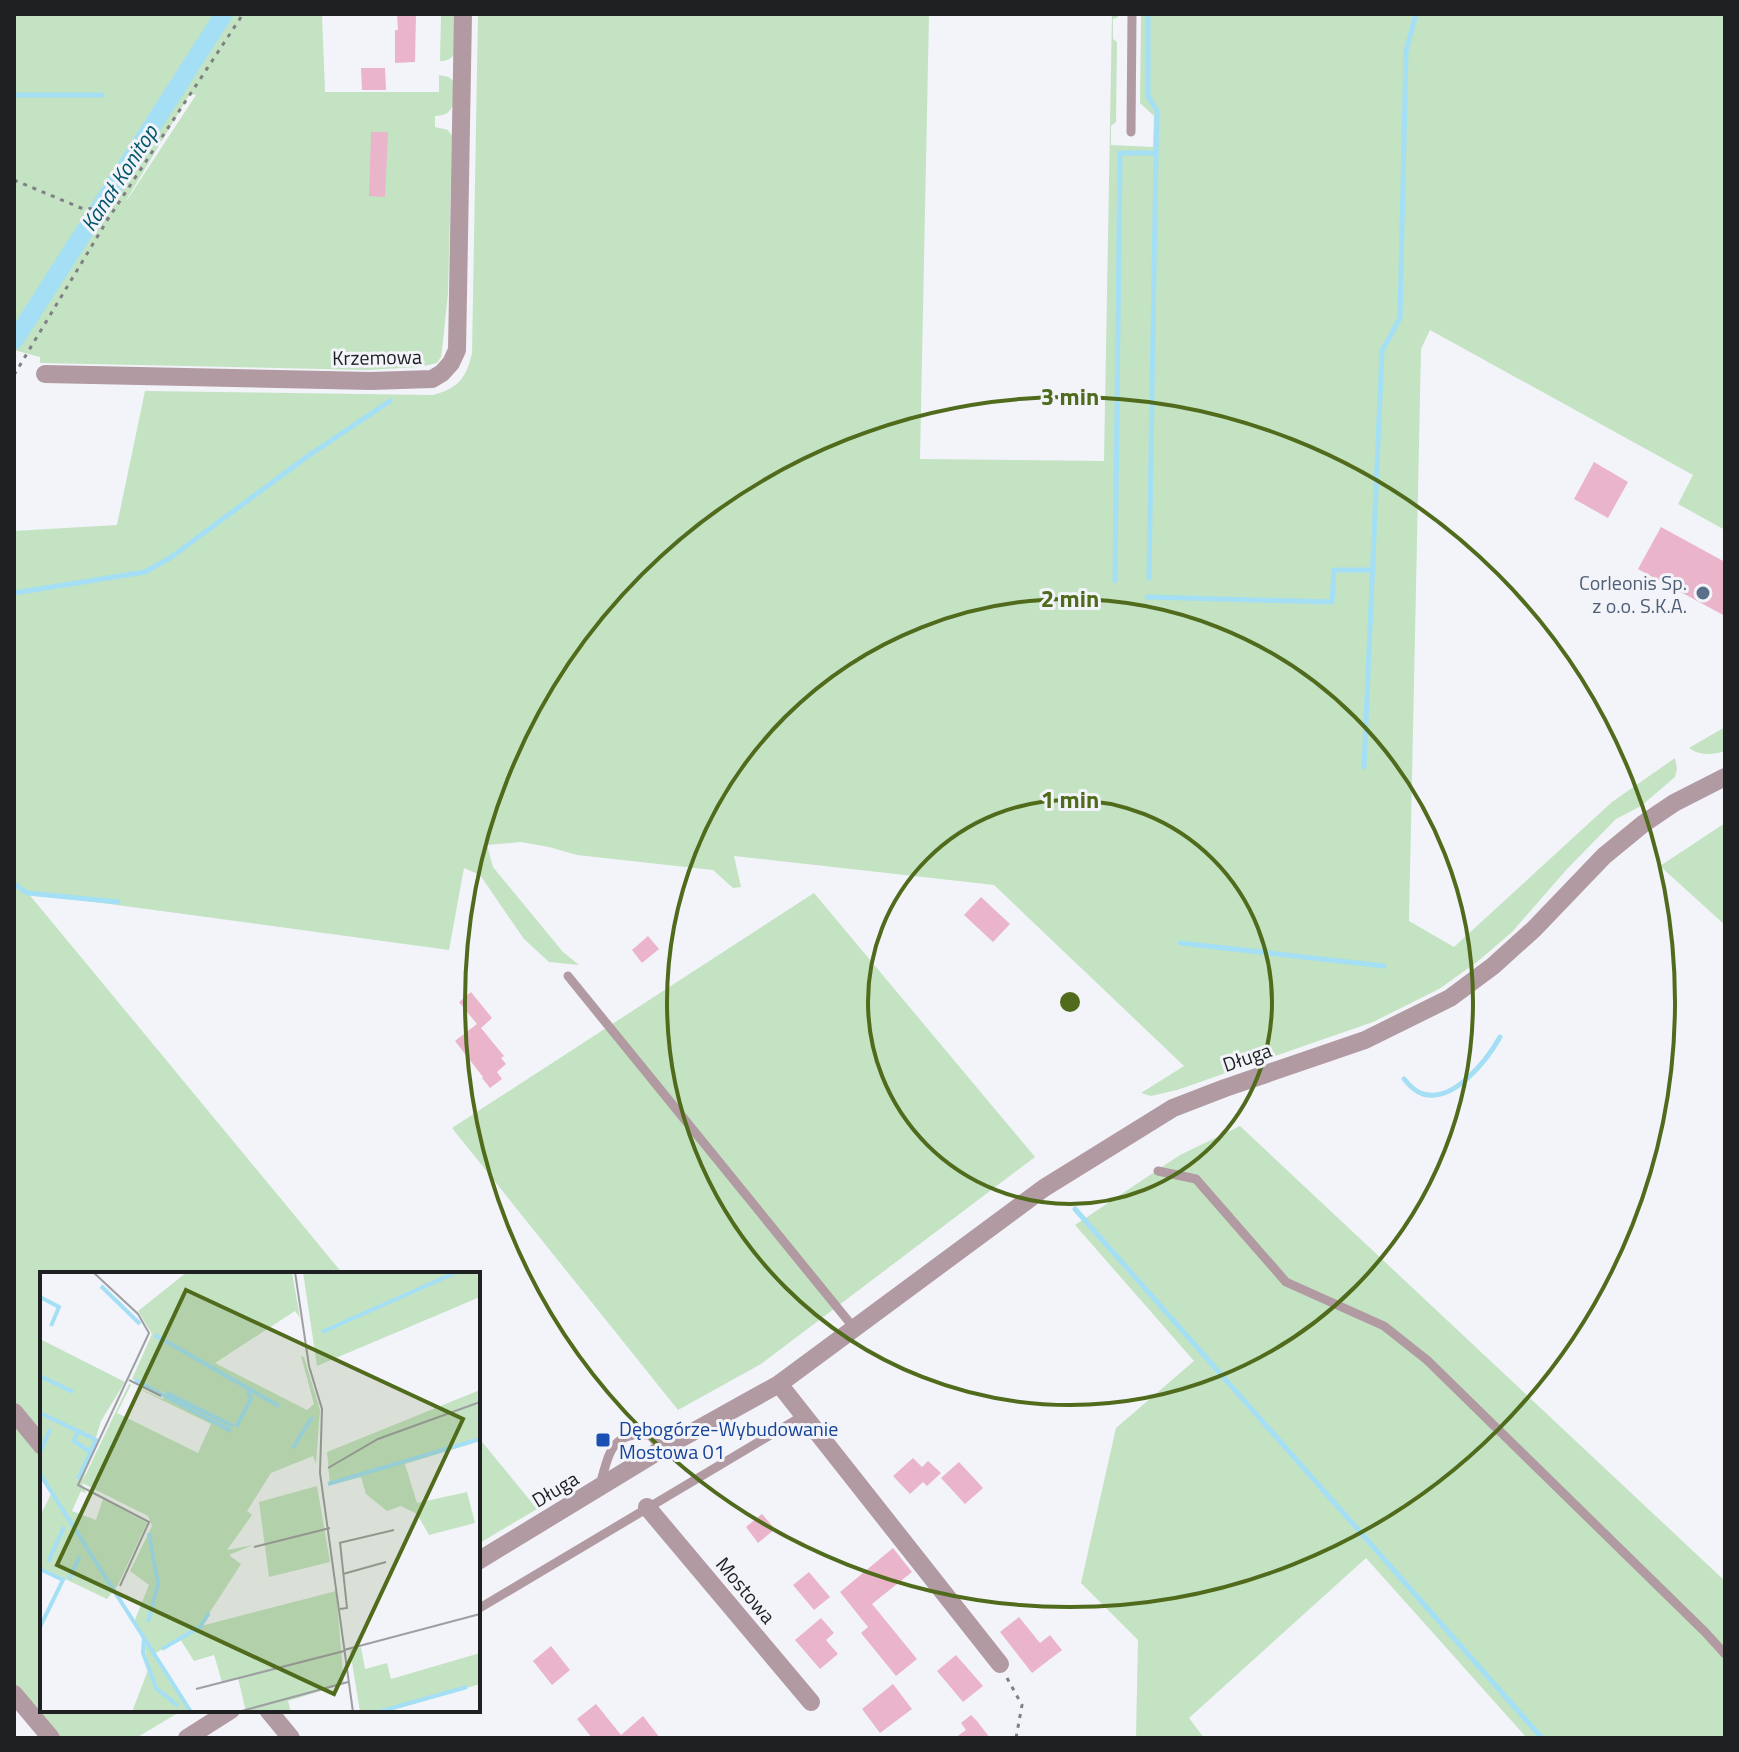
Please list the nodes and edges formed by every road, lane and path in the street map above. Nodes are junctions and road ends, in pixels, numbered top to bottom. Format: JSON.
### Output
{"nodes":[{"id":1,"x":243,"y":14,"type":"edge"},
{"id":2,"x":463,"y":14,"type":"edge"},
{"id":3,"x":1132,"y":14,"type":"edge"},
{"id":4,"x":1131,"y":132,"type":"dead end"},
{"id":5,"x":14,"y":180,"type":"edge"},
{"id":6,"x":108,"y":219,"type":"junction"},
{"id":7,"x":45,"y":374,"type":"dead end"},
{"id":8,"x":14,"y":375,"type":"edge"},
{"id":9,"x":1725,"y":777,"type":"edge"},
{"id":10,"x":568,"y":976,"type":"dead end"},
{"id":11,"x":1158,"y":1171,"type":"dead end"},
{"id":12,"x":854,"y":1328,"type":"junction"},
{"id":13,"x":779,"y":1384,"type":"junction"},
{"id":14,"x":14,"y":1412,"type":"edge"},
{"id":15,"x":804,"y":1415,"type":"junction"},
{"id":16,"x":40,"y":1444,"type":"edge"},
{"id":17,"x":662,"y":1449,"type":"junction"},
{"id":18,"x":599,"y":1489,"type":"junction"},
{"id":19,"x":647,"y":1507,"type":"junction"},
{"id":20,"x":480,"y":1560,"type":"edge"},
{"id":21,"x":480,"y":1608,"type":"edge"},
{"id":22,"x":1725,"y":1654,"type":"edge"},
{"id":23,"x":1000,"y":1664,"type":"joint"},
{"id":24,"x":14,"y":1694,"type":"edge"},
{"id":25,"x":811,"y":1702,"type":"dead end"},
{"id":26,"x":228,"y":1712,"type":"edge"},
{"id":27,"x":270,"y":1712,"type":"edge"},
{"id":28,"x":51,"y":1738,"type":"edge"},
{"id":29,"x":187,"y":1738,"type":"edge"},
{"id":30,"x":291,"y":1738,"type":"edge"},
{"id":31,"x":1016,"y":1738,"type":"edge"}],
"edges":[{"from":1,"to":6,"type":"path"},
{"from":2,"to":7,"type":"street","name":"Krzemowa"},
{"from":3,"to":4,"type":"lane"},
{"from":5,"to":6,"type":"path"},
{"from":6,"to":8,"type":"path"},
{"from":9,"to":12,"type":"street","name":"Długa"},
{"from":10,"to":12,"type":"lane"},
{"from":11,"to":22,"type":"lane"},
{"from":12,"to":13,"type":"street","name":"Długa"},
{"from":13,"to":15,"type":"street"},
{"from":13,"to":17,"type":"street","name":"Długa"},
{"from":14,"to":16,"type":"street"},
{"from":15,"to":19,"type":"lane"},
{"from":15,"to":23,"type":"street"},
{"from":17,"to":18,"type":"street","name":"Długa"},
{"from":17,"to":18,"type":"lane"},
{"from":18,"to":20,"type":"street","name":"Długa"},
{"from":19,"to":21,"type":"lane"},
{"from":19,"to":25,"type":"street","name":"Mostowa"},
{"from":23,"to":31,"type":"path"},
{"from":24,"to":28,"type":"street"},
{"from":26,"to":29,"type":"street"},
{"from":27,"to":30,"type":"street"}]}
